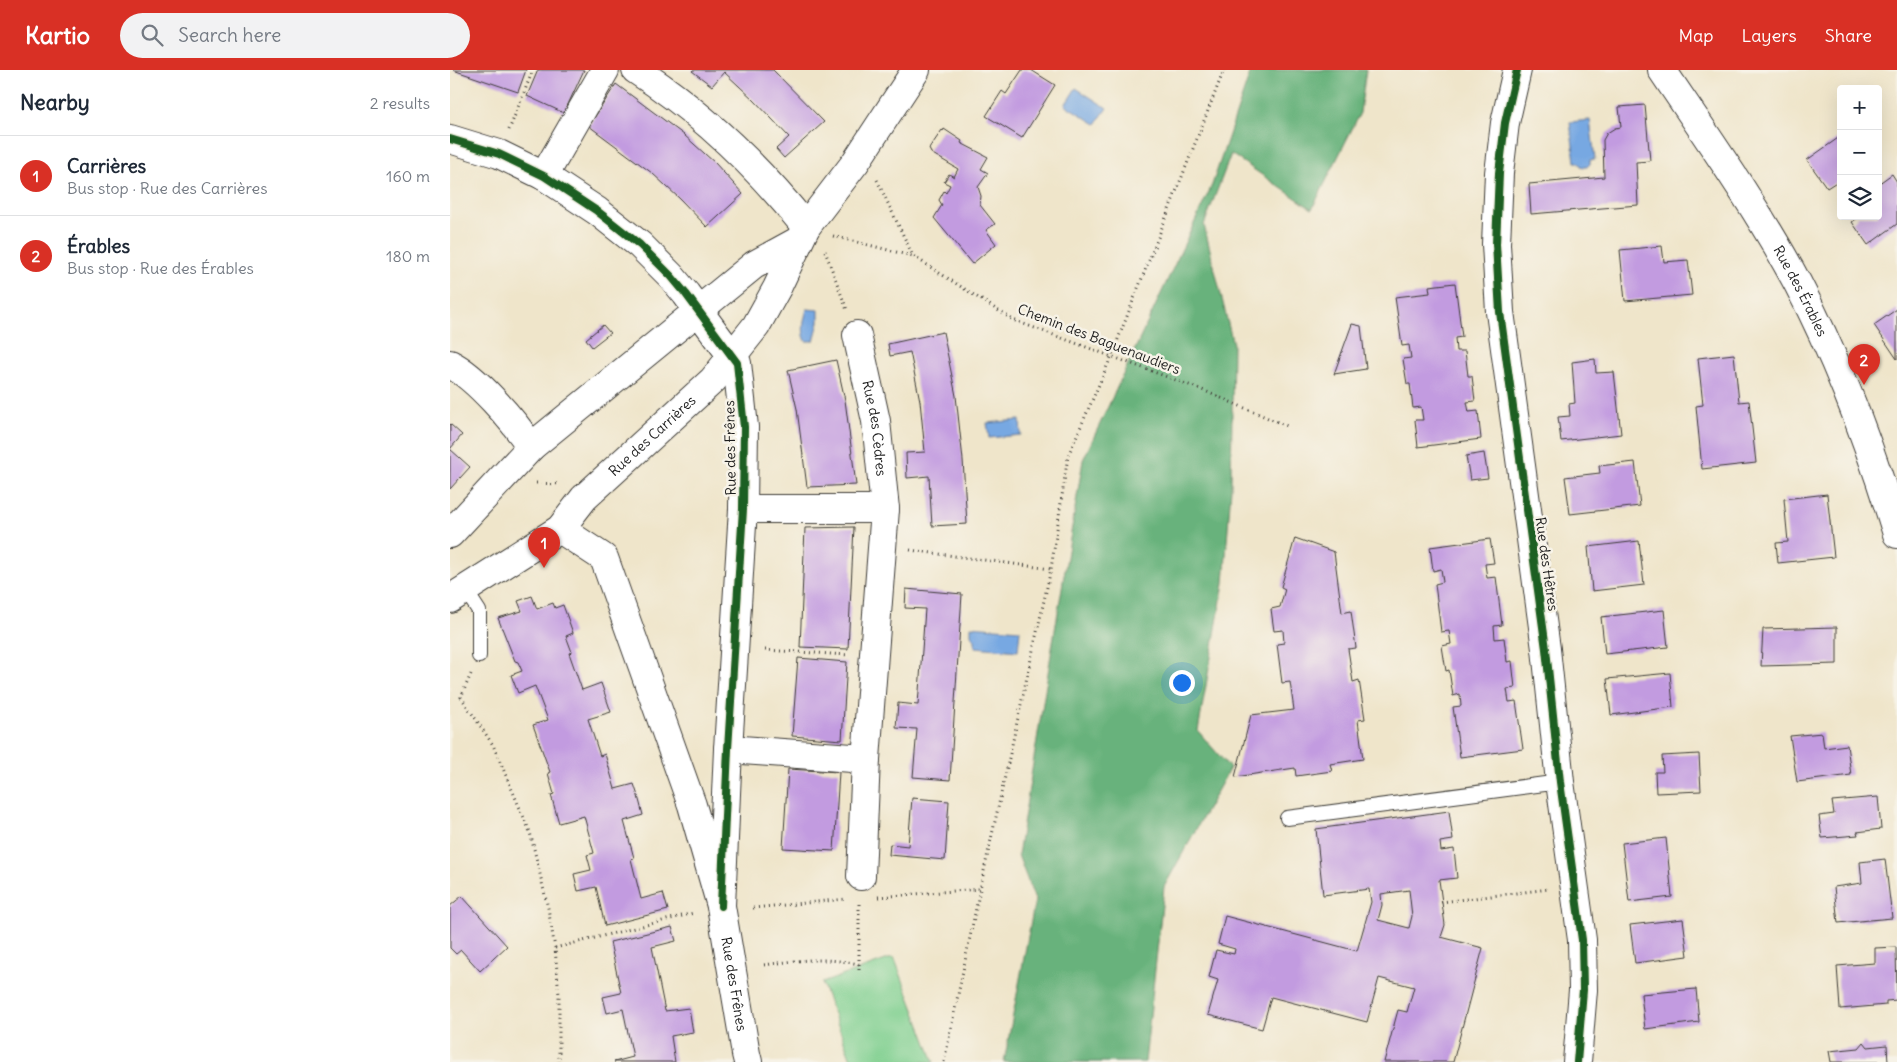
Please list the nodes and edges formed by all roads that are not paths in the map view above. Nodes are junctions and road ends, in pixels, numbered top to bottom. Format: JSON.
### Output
{"nodes":[{"id":1,"x":605,"y":70,"type":"edge"},
{"id":2,"x":636,"y":70,"type":"edge"},
{"id":3,"x":916,"y":70,"type":"edge"},
{"id":4,"x":1517,"y":70,"type":"edge"},
{"id":5,"x":1662,"y":70,"type":"edge"},
{"id":6,"x":450,"y":139,"type":"edge"},
{"id":7,"x":544,"y":176,"type":"junction"},
{"id":8,"x":802,"y":234,"type":"junction"},
{"id":9,"x":699,"y":311,"type":"junction"},
{"id":10,"x":857,"y":335,"type":"road end"},
{"id":11,"x":733,"y":355,"type":"junction"},
{"id":12,"x":450,"y":364,"type":"edge"},
{"id":13,"x":531,"y":447,"type":"junction"},
{"id":14,"x":1888,"y":471,"type":"edge"},
{"id":15,"x":743,"y":509,"type":"junction"},
{"id":16,"x":885,"y":509,"type":"junction"},
{"id":17,"x":560,"y":529,"type":"junction"},
{"id":18,"x":450,"y":534,"type":"edge"},
{"id":19,"x":1897,"y":534,"type":"edge"},
{"id":20,"x":455,"y":585,"type":"edge"},
{"id":21,"x":479,"y":656,"type":"road end"},
{"id":22,"x":728,"y":749,"type":"junction"},
{"id":23,"x":866,"y":759,"type":"junction"},
{"id":24,"x":1560,"y":782,"type":"junction"},
{"id":25,"x":726,"y":801,"type":"junction"},
{"id":26,"x":692,"y":805,"type":"junction"},
{"id":27,"x":1287,"y":818,"type":"dead end"},
{"id":28,"x":861,"y":876,"type":"road end"},
{"id":29,"x":721,"y":906,"type":"junction"},
{"id":30,"x":748,"y":1062,"type":"edge"},
{"id":31,"x":1577,"y":1062,"type":"edge"}],
"edges":[{"from":1,"to":7,"type":"street"},
{"from":2,"to":8,"type":"street"},
{"from":3,"to":8,"type":"street","name":"Rue des Carrières"},
{"from":4,"to":24,"type":"street","name":"Rue des Hêtres"},
{"from":5,"to":14,"type":"street","name":"Rue des Érables"},
{"from":6,"to":7,"type":"street","name":"Rue des Frênes"},
{"from":7,"to":9,"type":"street","name":"Rue des Frênes"},
{"from":8,"to":9,"type":"street","name":"Rue des Carrières"},
{"from":8,"to":11,"type":"street","name":"Rue des Carrières"},
{"from":9,"to":11,"type":"street","name":"Rue des Frênes"},
{"from":9,"to":13,"type":"street","name":"Rue des Carrières"},
{"from":10,"to":16,"type":"street","name":"Rue des Cèdres"},
{"from":11,"to":15,"type":"street","name":"Rue des Frênes"},
{"from":11,"to":17,"type":"street","name":"Rue des Carrières"},
{"from":12,"to":13,"type":"street"},
{"from":13,"to":18,"type":"street","name":"Rue des Carrières"},
{"from":14,"to":19,"type":"street","name":"Rue des Érables"},
{"from":15,"to":16,"type":"street"},
{"from":15,"to":22,"type":"street","name":"Rue des Frênes"},
{"from":16,"to":23,"type":"street","name":"Rue des Cèdres"},
{"from":17,"to":20,"type":"street","name":"Rue des Carrières"},
{"from":17,"to":26,"type":"street","name":"Rue des Frênes"},
{"from":20,"to":21,"type":"lane"},
{"from":22,"to":23,"type":"street"},
{"from":22,"to":25,"type":"street","name":"Rue des Frênes"},
{"from":23,"to":28,"type":"street","name":"Rue des Cèdres"},
{"from":24,"to":27,"type":"lane"},
{"from":24,"to":31,"type":"street","name":"Rue des Hêtres"},
{"from":25,"to":26,"type":"street"},
{"from":25,"to":29,"type":"street","name":"Rue des Frênes"},
{"from":26,"to":29,"type":"street","name":"Rue des Frênes"},
{"from":29,"to":30,"type":"street","name":"Rue des Frênes"}]}
